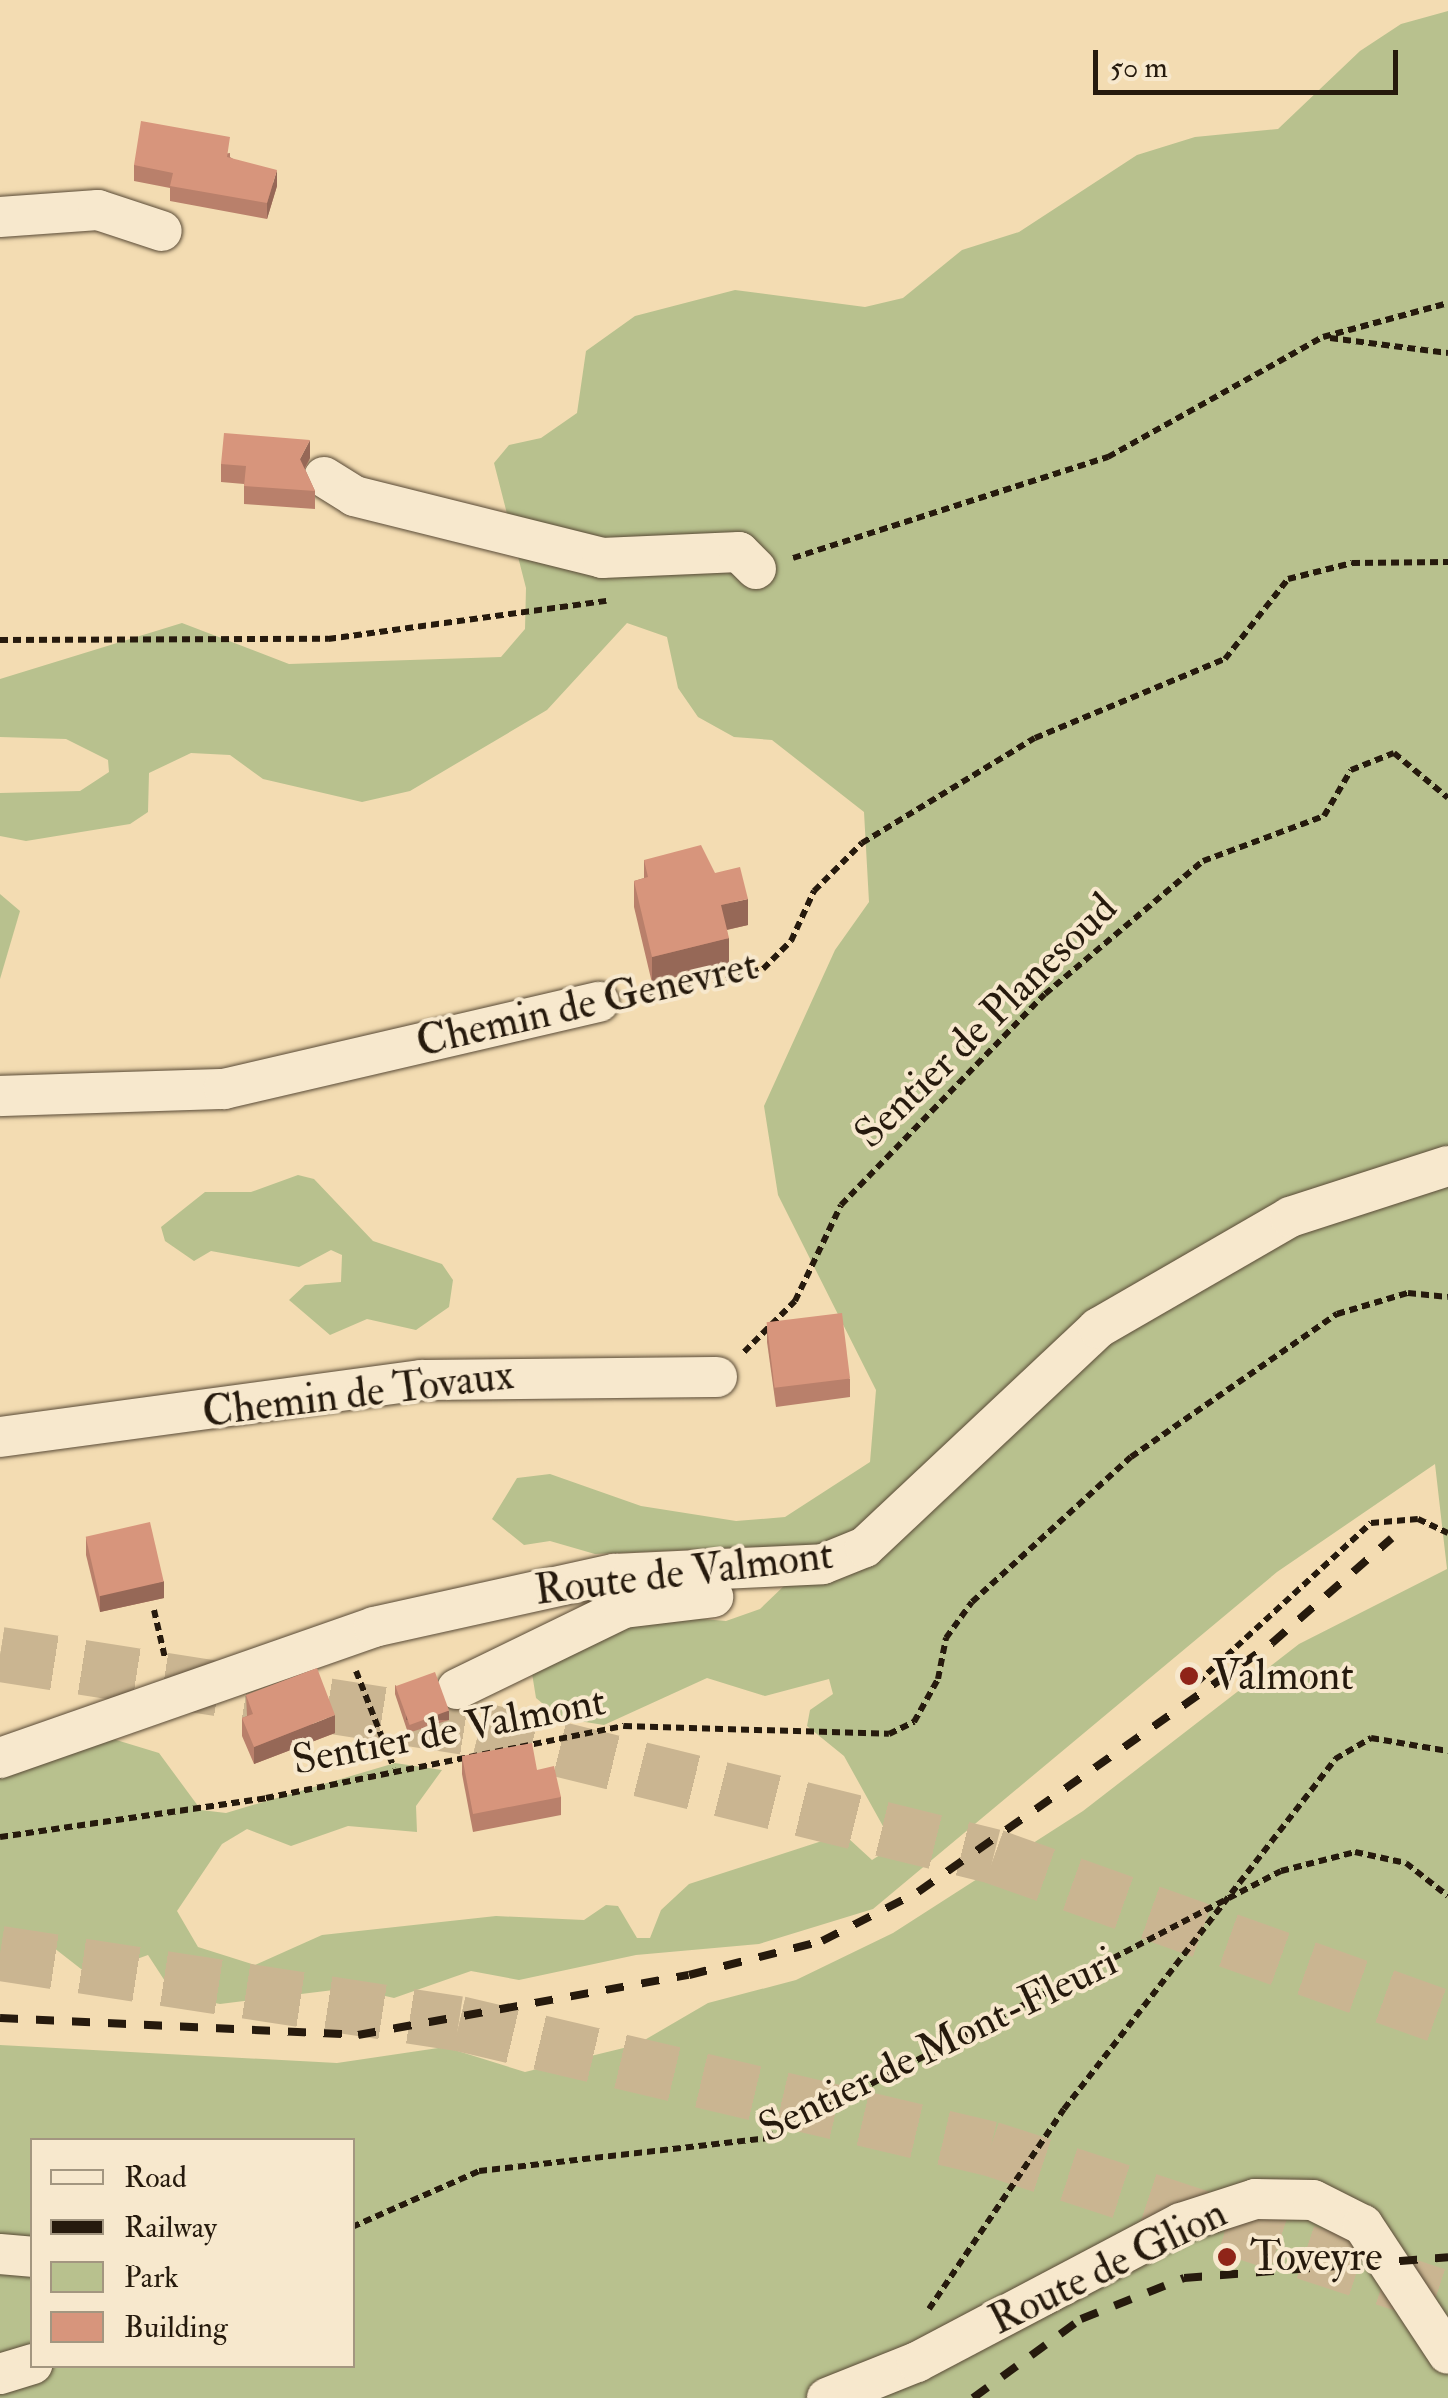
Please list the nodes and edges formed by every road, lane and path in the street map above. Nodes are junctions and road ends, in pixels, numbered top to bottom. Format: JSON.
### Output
{"nodes":[{"id":1,"x":0,"y":217,"type":"edge"},
{"id":2,"x":162,"y":231,"type":"dead end"},
{"id":3,"x":1323,"y":337,"type":"dead end"},
{"id":4,"x":1448,"y":353,"type":"edge"},
{"id":5,"x":324,"y":477,"type":"dead end"},
{"id":6,"x":1448,"y":562,"type":"edge"},
{"id":7,"x":756,"y":569,"type":"dead end"},
{"id":8,"x":1448,"y":798,"type":"edge"},
{"id":9,"x":599,"y":1002,"type":"joint"},
{"id":10,"x":0,"y":1096,"type":"edge"},
{"id":11,"x":1448,"y":1166,"type":"edge"},
{"id":12,"x":1448,"y":1296,"type":"edge"},
{"id":13,"x":718,"y":1377,"type":"joint"},
{"id":14,"x":0,"y":1436,"type":"edge"},
{"id":15,"x":1448,"y":1534,"type":"edge"},
{"id":16,"x":748,"y":1568,"type":"junction"},
{"id":17,"x":348,"y":1652,"type":"dead end"},
{"id":18,"x":1198,"y":1682,"type":"dead end"},
{"id":19,"x":457,"y":1689,"type":"dead end"},
{"id":20,"x":1448,"y":1751,"type":"edge"},
{"id":21,"x":0,"y":1758,"type":"edge"},
{"id":22,"x":394,"y":1768,"type":"junction"},
{"id":23,"x":0,"y":1837,"type":"edge"},
{"id":24,"x":1448,"y":1896,"type":"edge"},
{"id":25,"x":1226,"y":1900,"type":"junction"},
{"id":26,"x":355,"y":2225,"type":"edge"},
{"id":27,"x":0,"y":2254,"type":"edge"},
{"id":28,"x":30,"y":2257,"type":"edge"},
{"id":29,"x":924,"y":2318,"type":"dead end"},
{"id":30,"x":1448,"y":2354,"type":"edge"},
{"id":31,"x":30,"y":2365,"type":"edge"},
{"id":32,"x":0,"y":2374,"type":"edge"},
{"id":33,"x":827,"y":2398,"type":"edge"}],
"edges":[{"from":1,"to":2,"type":"street"},
{"from":3,"to":4,"type":"path"},
{"from":5,"to":7,"type":"street"},
{"from":6,"to":9,"type":"path","name":"Chemin de Genevret"},
{"from":8,"to":13,"type":"path","name":"Sentier de Planesoud"},
{"from":9,"to":10,"type":"street","name":"Chemin de Genevret"},
{"from":11,"to":16,"type":"street","name":"Route de Valmont"},
{"from":12,"to":22,"type":"path","name":"Sentier de Valmont"},
{"from":13,"to":14,"type":"street","name":"Chemin de Tovaux"},
{"from":15,"to":18,"type":"path"},
{"from":16,"to":19,"type":"street"},
{"from":16,"to":21,"type":"street","name":"Route de Valmont"},
{"from":17,"to":22,"type":"path"},
{"from":20,"to":25,"type":"path"},
{"from":22,"to":23,"type":"path","name":"Sentier de Valmont"},
{"from":24,"to":25,"type":"path","name":"Sentier de Mont-Fleuri"},
{"from":25,"to":26,"type":"path","name":"Sentier de Mont-Fleuri"},
{"from":25,"to":29,"type":"path"},
{"from":27,"to":28,"type":"street"},
{"from":30,"to":33,"type":"street","name":"Route de Glion"},
{"from":31,"to":32,"type":"street"}]}
